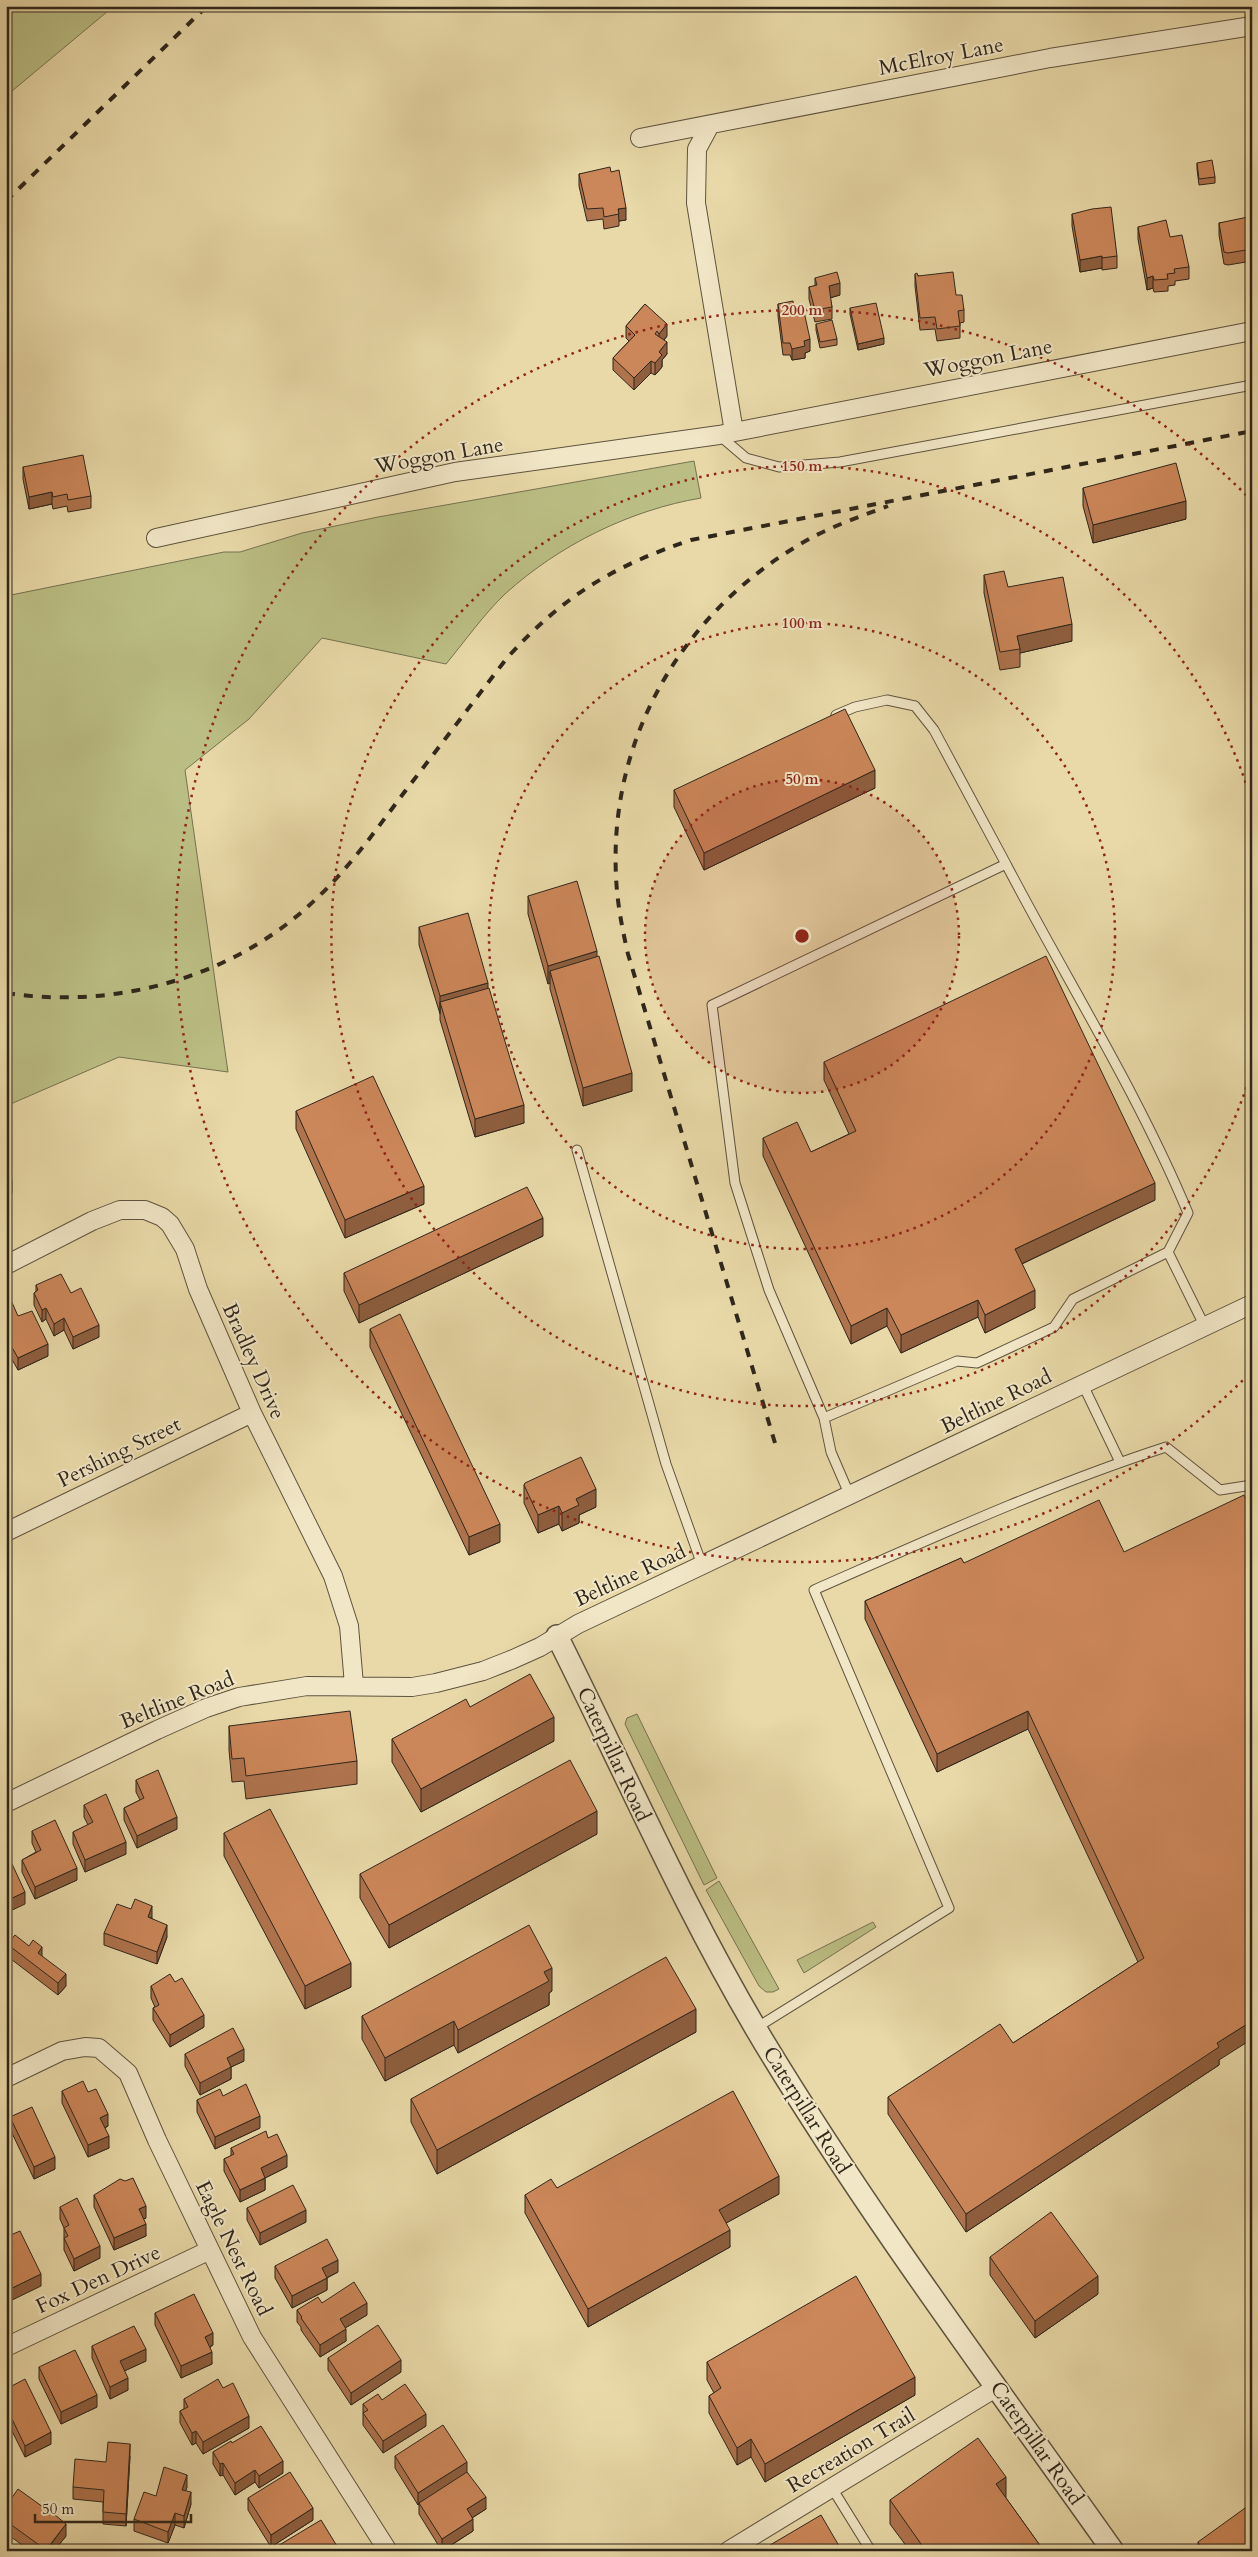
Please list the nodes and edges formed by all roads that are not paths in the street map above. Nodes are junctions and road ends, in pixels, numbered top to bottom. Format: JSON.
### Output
{"nodes":[{"id":1,"x":1252,"y":26,"type":"edge"},
{"id":2,"x":710,"y":125,"type":"junction"},
{"id":3,"x":640,"y":138,"type":"dead end"},
{"id":4,"x":1252,"y":331,"type":"edge"},
{"id":5,"x":1252,"y":385,"type":"edge"},
{"id":6,"x":727,"y":434,"type":"junction"},
{"id":7,"x":156,"y":538,"type":"dead end"},
{"id":8,"x":827,"y":719,"type":"edge"},
{"id":9,"x":1006,"y":864,"type":"junction"},
{"id":10,"x":577,"y":1150,"type":"dead end"},
{"id":11,"x":1168,"y":1252,"type":"junction"},
{"id":12,"x":6,"y":1265,"type":"edge"},
{"id":13,"x":1250,"y":1308,"type":"edge"},
{"id":14,"x":1205,"y":1327,"type":"junction"},
{"id":15,"x":1083,"y":1385,"type":"junction"},
{"id":16,"x":252,"y":1413,"type":"junction"},
{"id":17,"x":824,"y":1418,"type":"junction"},
{"id":18,"x":1120,"y":1462,"type":"junction"},
{"id":19,"x":1252,"y":1484,"type":"edge"},
{"id":20,"x":850,"y":1496,"type":"junction"},
{"id":21,"x":6,"y":1532,"type":"edge"},
{"id":22,"x":702,"y":1565,"type":"junction"},
{"id":23,"x":557,"y":1636,"type":"junction"},
{"id":24,"x":354,"y":1685,"type":"junction"},
{"id":25,"x":6,"y":1803,"type":"edge"},
{"id":26,"x":756,"y":2028,"type":"junction"},
{"id":27,"x":6,"y":2078,"type":"edge"},
{"id":28,"x":210,"y":2250,"type":"junction"},
{"id":29,"x":6,"y":2347,"type":"edge"},
{"id":30,"x":997,"y":2388,"type":"junction"},
{"id":31,"x":832,"y":2488,"type":"junction"},
{"id":32,"x":388,"y":2551,"type":"edge"},
{"id":33,"x":728,"y":2551,"type":"edge"},
{"id":34,"x":871,"y":2551,"type":"edge"},
{"id":35,"x":1113,"y":2551,"type":"edge"}],
"edges":[{"from":1,"to":2,"type":"street","name":"McElroy Lane"},
{"from":2,"to":3,"type":"street","name":"McElroy Lane"},
{"from":2,"to":6,"type":"street"},
{"from":4,"to":6,"type":"street","name":"Woggon Lane"},
{"from":5,"to":6,"type":"lane"},
{"from":6,"to":7,"type":"street","name":"Woggon Lane"},
{"from":8,"to":9,"type":"lane"},
{"from":9,"to":11,"type":"lane"},
{"from":9,"to":17,"type":"lane"},
{"from":10,"to":22,"type":"lane"},
{"from":11,"to":14,"type":"lane"},
{"from":11,"to":17,"type":"lane"},
{"from":12,"to":16,"type":"street","name":"Bradley Drive"},
{"from":13,"to":14,"type":"street","name":"Beltline Road"},
{"from":14,"to":15,"type":"street","name":"Beltline Road"},
{"from":15,"to":18,"type":"lane"},
{"from":15,"to":20,"type":"street","name":"Beltline Road"},
{"from":16,"to":21,"type":"street","name":"Pershing Street"},
{"from":16,"to":24,"type":"street","name":"Bradley Drive"},
{"from":17,"to":20,"type":"lane"},
{"from":18,"to":19,"type":"lane"},
{"from":18,"to":26,"type":"lane"},
{"from":20,"to":22,"type":"street","name":"Beltline Road"},
{"from":22,"to":23,"type":"street","name":"Beltline Road"},
{"from":23,"to":24,"type":"street","name":"Beltline Road"},
{"from":23,"to":26,"type":"street","name":"Caterpillar Road"},
{"from":24,"to":25,"type":"street","name":"Beltline Road"},
{"from":26,"to":30,"type":"street","name":"Caterpillar Road"},
{"from":27,"to":28,"type":"street","name":"Eagle Nest Road"},
{"from":28,"to":29,"type":"street","name":"Fox Den Drive"},
{"from":28,"to":32,"type":"street","name":"Eagle Nest Road"},
{"from":30,"to":31,"type":"street","name":"Recreation Trail"},
{"from":30,"to":35,"type":"street","name":"Caterpillar Road"},
{"from":31,"to":33,"type":"street","name":"Recreation Trail"},
{"from":31,"to":34,"type":"lane"}]}
